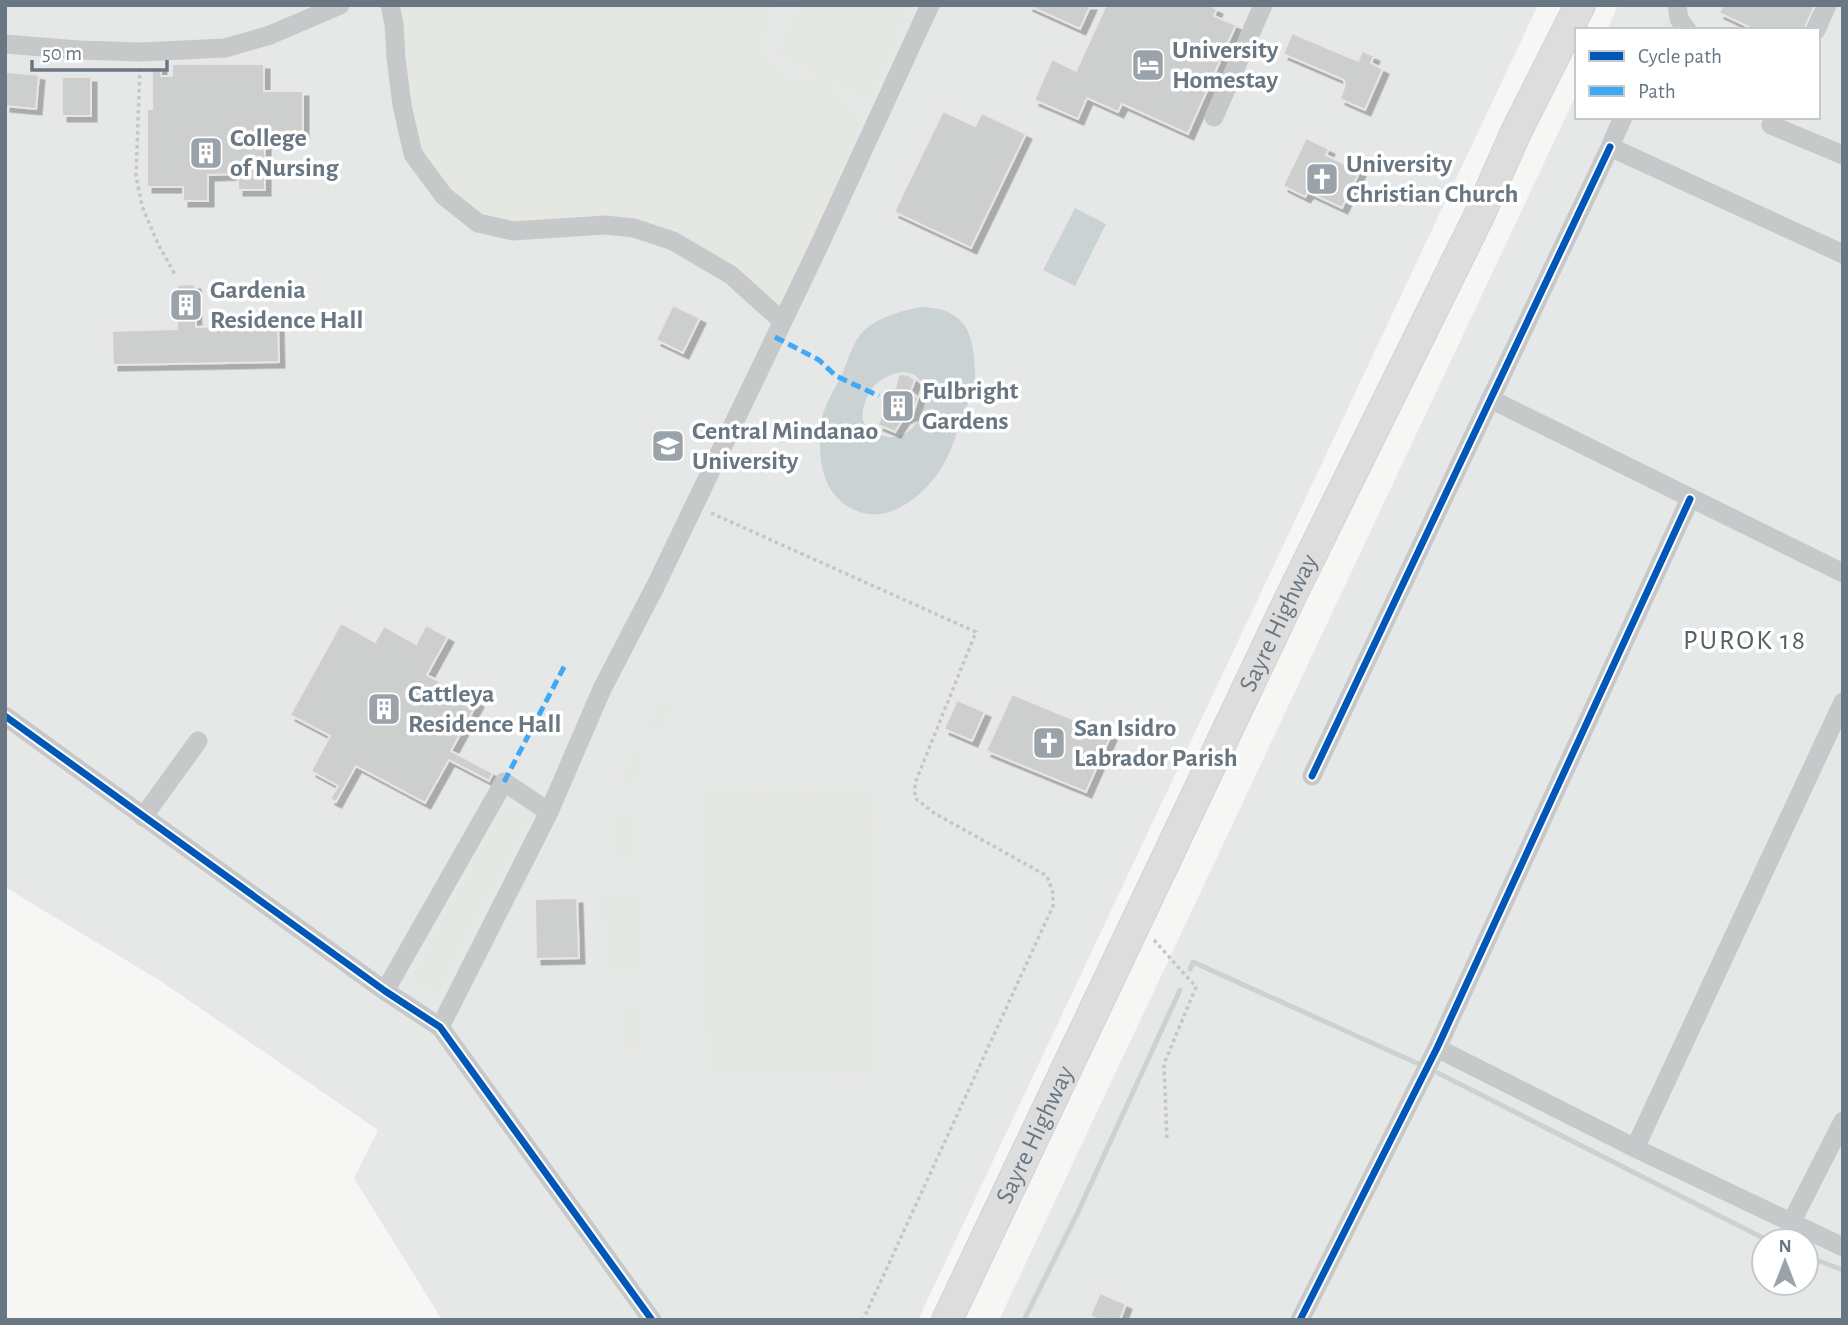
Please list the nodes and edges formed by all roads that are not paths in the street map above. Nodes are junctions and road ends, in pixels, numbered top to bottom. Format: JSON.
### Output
{"nodes":[{"id":1,"x":340,"y":5,"type":"edge"},
{"id":2,"x":390,"y":5,"type":"edge"},
{"id":3,"x":930,"y":5,"type":"edge"},
{"id":4,"x":1263,"y":5,"type":"edge"},
{"id":5,"x":1677,"y":5,"type":"edge"},
{"id":6,"x":1827,"y":5,"type":"edge"},
{"id":7,"x":1686,"y":28,"type":"edge"},
{"id":8,"x":1817,"y":28,"type":"edge"},
{"id":9,"x":1575,"y":29,"type":"edge"},
{"id":10,"x":5,"y":44,"type":"edge"},
{"id":11,"x":1214,"y":117,"type":"dead end"},
{"id":12,"x":1622,"y":119,"type":"edge"},
{"id":13,"x":1768,"y":120,"type":"edge"},
{"id":14,"x":1610,"y":147,"type":"junction"},
{"id":15,"x":1843,"y":155,"type":"edge"},
{"id":16,"x":1843,"y":254,"type":"edge"},
{"id":17,"x":782,"y":321,"type":"junction"},
{"id":18,"x":1490,"y":399,"type":"junction"},
{"id":19,"x":1690,"y":499,"type":"junction"},
{"id":20,"x":1843,"y":573,"type":"edge"},
{"id":21,"x":1843,"y":702,"type":"edge"},
{"id":22,"x":5,"y":716,"type":"edge"},
{"id":23,"x":198,"y":741,"type":"dead end"},
{"id":24,"x":1312,"y":776,"type":"dead end"},
{"id":25,"x":549,"y":812,"type":"junction"},
{"id":26,"x":143,"y":817,"type":"junction"},
{"id":27,"x":385,"y":991,"type":"junction"},
{"id":28,"x":440,"y":1027,"type":"junction"},
{"id":29,"x":1437,"y":1048,"type":"junction"},
{"id":30,"x":1843,"y":1121,"type":"edge"},
{"id":31,"x":1636,"y":1148,"type":"junction"},
{"id":32,"x":1791,"y":1223,"type":"junction"},
{"id":33,"x":1843,"y":1247,"type":"edge"},
{"id":34,"x":652,"y":1320,"type":"edge"},
{"id":35,"x":947,"y":1320,"type":"edge"},
{"id":36,"x":1300,"y":1320,"type":"edge"}],
"edges":[{"from":1,"to":10,"type":"street"},
{"from":2,"to":17,"type":"street"},
{"from":3,"to":17,"type":"street"},
{"from":4,"to":11,"type":"street"},
{"from":5,"to":7,"type":"street"},
{"from":6,"to":8,"type":"street"},
{"from":9,"to":35,"type":"highway","name":"Sayre Highway"},
{"from":12,"to":14,"type":"street"},
{"from":13,"to":15,"type":"street"},
{"from":14,"to":16,"type":"street"},
{"from":14,"to":18,"type":"street"},
{"from":17,"to":25,"type":"street"},
{"from":18,"to":19,"type":"street"},
{"from":18,"to":24,"type":"street"},
{"from":19,"to":20,"type":"street"},
{"from":19,"to":29,"type":"street"},
{"from":21,"to":31,"type":"street"},
{"from":22,"to":26,"type":"street"},
{"from":23,"to":26,"type":"street"},
{"from":25,"to":27,"type":"street"},
{"from":25,"to":28,"type":"street"},
{"from":26,"to":27,"type":"street"},
{"from":27,"to":28,"type":"street"},
{"from":28,"to":34,"type":"street"},
{"from":29,"to":31,"type":"street"},
{"from":29,"to":36,"type":"street"},
{"from":30,"to":32,"type":"street"},
{"from":31,"to":32,"type":"street"},
{"from":32,"to":33,"type":"street"}]}
